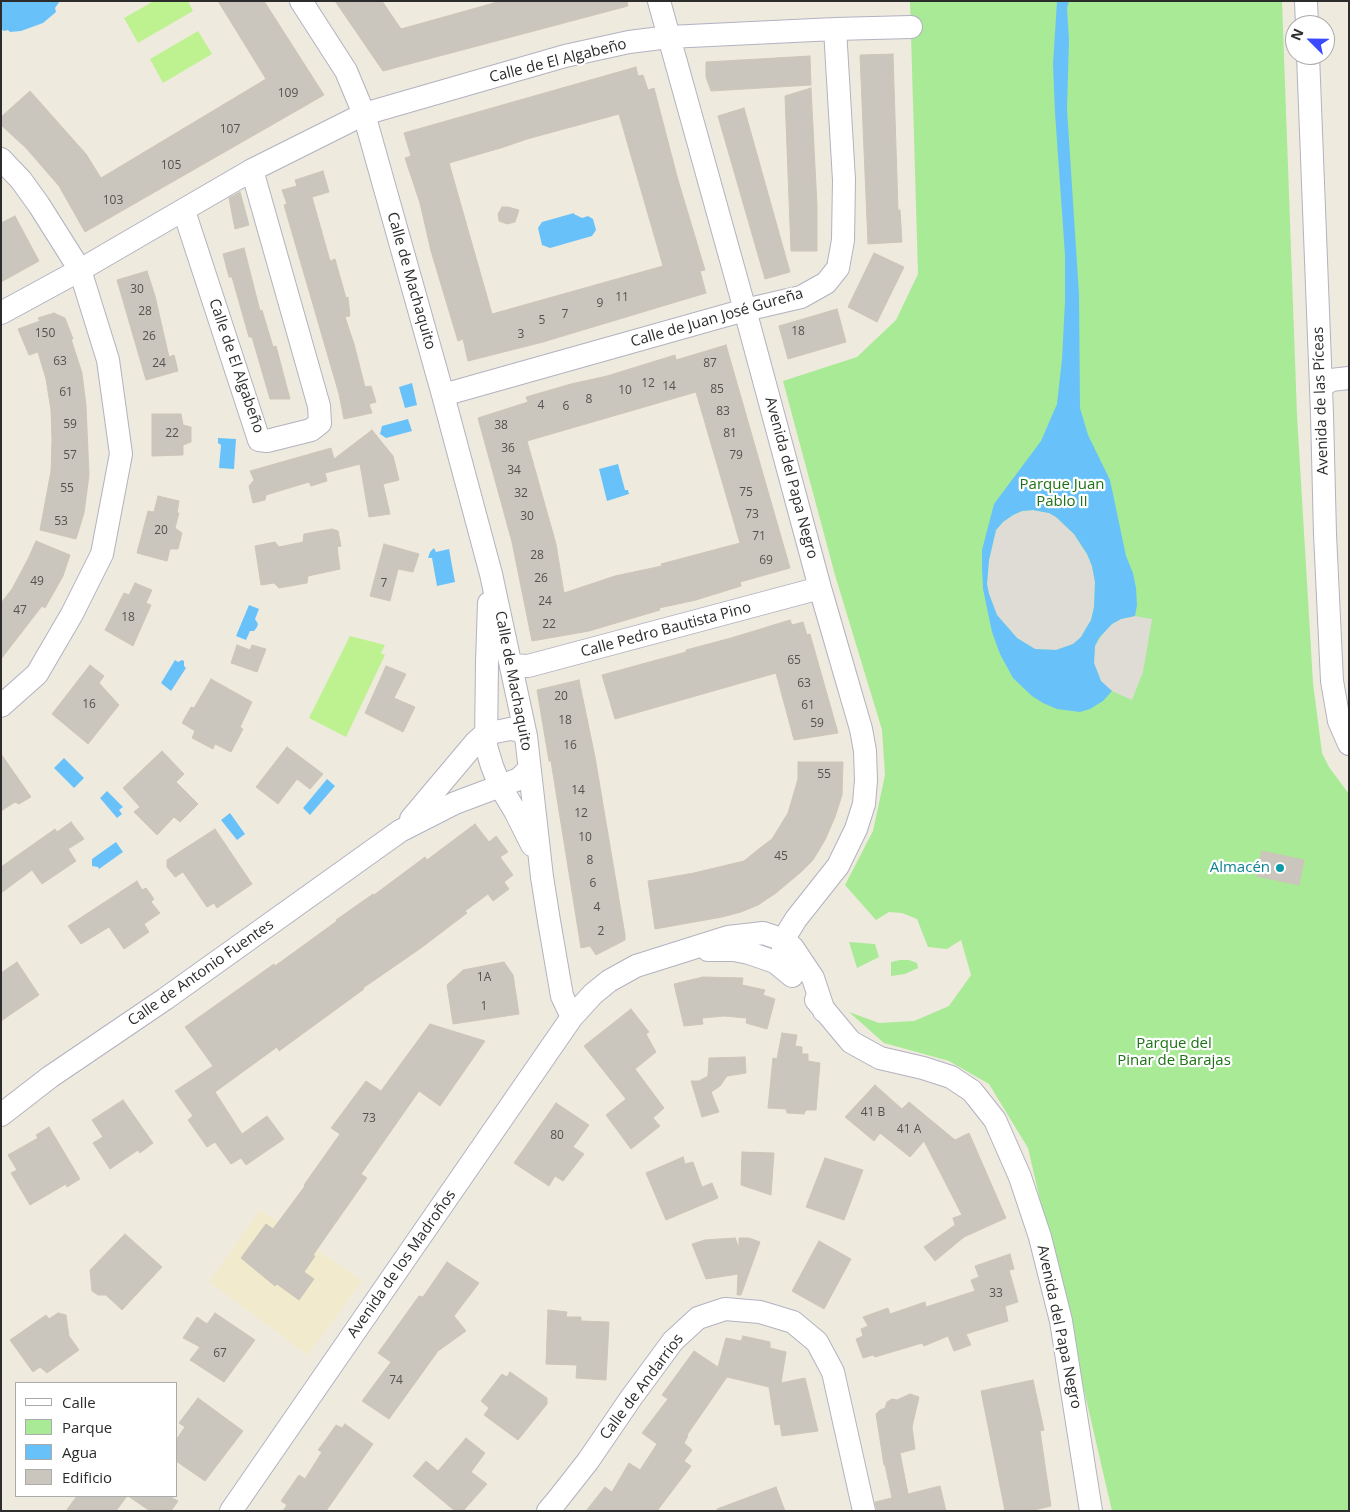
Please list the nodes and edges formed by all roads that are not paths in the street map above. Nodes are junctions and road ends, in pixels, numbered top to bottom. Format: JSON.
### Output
{"nodes":[{"id":1,"x":301,"y":1,"type":"edge"},
{"id":2,"x":659,"y":1,"type":"edge"},
{"id":3,"x":1306,"y":1,"type":"edge"},
{"id":4,"x":1307,"y":15,"type":"edge"},
{"id":5,"x":911,"y":27,"type":"dead end"},
{"id":6,"x":835,"y":29,"type":"junction"},
{"id":7,"x":669,"y":37,"type":"junction"},
{"id":8,"x":1308,"y":65,"type":"edge"},
{"id":9,"x":364,"y":114,"type":"junction"},
{"id":10,"x":1,"y":160,"type":"edge"},
{"id":11,"x":252,"y":170,"type":"junction"},
{"id":12,"x":184,"y":211,"type":"junction"},
{"id":13,"x":80,"y":270,"type":"junction"},
{"id":14,"x":745,"y":310,"type":"junction"},
{"id":15,"x":1,"y":314,"type":"edge"},
{"id":16,"x":1349,"y":378,"type":"edge"},
{"id":17,"x":1321,"y":390,"type":"junction"},
{"id":18,"x":443,"y":395,"type":"junction"},
{"id":19,"x":491,"y":574,"type":"junction"},
{"id":20,"x":820,"y":588,"type":"junction"},
{"id":21,"x":511,"y":665,"type":"junction"},
{"id":22,"x":1,"y":706,"type":"edge"},
{"id":23,"x":486,"y":734,"type":"junction"},
{"id":24,"x":526,"y":736,"type":"junction"},
{"id":25,"x":1349,"y":744,"type":"edge"},
{"id":26,"x":529,"y":769,"type":"junction"},
{"id":27,"x":500,"y":786,"type":"junction"},
{"id":28,"x":400,"y":831,"type":"junction"},
{"id":29,"x":542,"y":878,"type":"junction"},
{"id":30,"x":784,"y":940,"type":"junction"},
{"id":31,"x":672,"y":954,"type":"junction"},
{"id":32,"x":784,"y":969,"type":"junction"},
{"id":33,"x":824,"y":1011,"type":"junction"},
{"id":34,"x":572,"y":1017,"type":"junction"},
{"id":35,"x":1,"y":1115,"type":"edge"},
{"id":36,"x":231,"y":1511,"type":"edge"},
{"id":37,"x":548,"y":1511,"type":"edge"},
{"id":38,"x":864,"y":1511,"type":"edge"},
{"id":39,"x":1091,"y":1511,"type":"edge"}],
"edges":[{"from":1,"to":9,"type":"street","name":"Calle de Machaquito"},
{"from":2,"to":7,"type":"street","name":"Avenida del Papa Negro"},
{"from":3,"to":4,"type":"street"},
{"from":5,"to":6,"type":"street","name":"Calle de El Algabeño"},
{"from":6,"to":7,"type":"street","name":"Calle de El Algabeño"},
{"from":6,"to":14,"type":"street","name":"Calle de Juan José Gureña"},
{"from":7,"to":9,"type":"street","name":"Calle de El Algabeño"},
{"from":7,"to":14,"type":"street","name":"Avenida del Papa Negro"},
{"from":8,"to":17,"type":"street","name":"Avenida de las Píceas"},
{"from":9,"to":11,"type":"street","name":"Calle de El Algabeño"},
{"from":9,"to":18,"type":"street","name":"Calle de Machaquito"},
{"from":10,"to":13,"type":"street"},
{"from":11,"to":12,"type":"street","name":"Calle de El Algabeño"},
{"from":11,"to":12,"type":"street","name":"Calle de El Algabeño"},
{"from":12,"to":13,"type":"street","name":"Calle de El Algabeño"},
{"from":13,"to":15,"type":"street","name":"Calle de El Algabeño"},
{"from":13,"to":22,"type":"street"},
{"from":14,"to":18,"type":"street","name":"Calle de Juan José Gureña"},
{"from":14,"to":20,"type":"street","name":"Avenida del Papa Negro"},
{"from":16,"to":17,"type":"street"},
{"from":17,"to":25,"type":"street","name":"Avenida de las Píceas"},
{"from":18,"to":19,"type":"street","name":"Calle de Machaquito"},
{"from":19,"to":21,"type":"street","name":"Calle de Machaquito"},
{"from":19,"to":23,"type":"street","name":"Calle de Machaquito"},
{"from":20,"to":21,"type":"street","name":"Calle Pedro Bautista Pino"},
{"from":20,"to":30,"type":"street","name":"Avenida del Papa Negro"},
{"from":21,"to":24,"type":"street","name":"Calle de Machaquito"},
{"from":23,"to":24,"type":"street"},
{"from":23,"to":27,"type":"street","name":"Calle de Machaquito"},
{"from":23,"to":28,"type":"street","name":"Calle de Antonio Fuentes"},
{"from":24,"to":26,"type":"street","name":"Calle de Machaquito"},
{"from":26,"to":27,"type":"street","name":"Calle de Antonio Fuentes"},
{"from":26,"to":29,"type":"street","name":"Calle de Machaquito"},
{"from":27,"to":28,"type":"street","name":"Calle de Antonio Fuentes"},
{"from":27,"to":29,"type":"street","name":"Calle de Machaquito"},
{"from":28,"to":35,"type":"street","name":"Calle de Antonio Fuentes"},
{"from":29,"to":34,"type":"street","name":"Calle de Machaquito"},
{"from":30,"to":31,"type":"street","name":"Avenida del Papa Negro"},
{"from":30,"to":32,"type":"street","name":"Avenida del Papa Negro"},
{"from":30,"to":33,"type":"street","name":"Avenida del Papa Negro"},
{"from":31,"to":32,"type":"street","name":"Avenida del Papa Negro"},
{"from":31,"to":34,"type":"street","name":"Avenida del Papa Negro"},
{"from":32,"to":33,"type":"street","name":"Avenida del Papa Negro"},
{"from":33,"to":39,"type":"street","name":"Avenida del Papa Negro"},
{"from":34,"to":36,"type":"street","name":"Avenida de los Madroños"},
{"from":37,"to":38,"type":"street","name":"Calle de Andarrios"}]}
